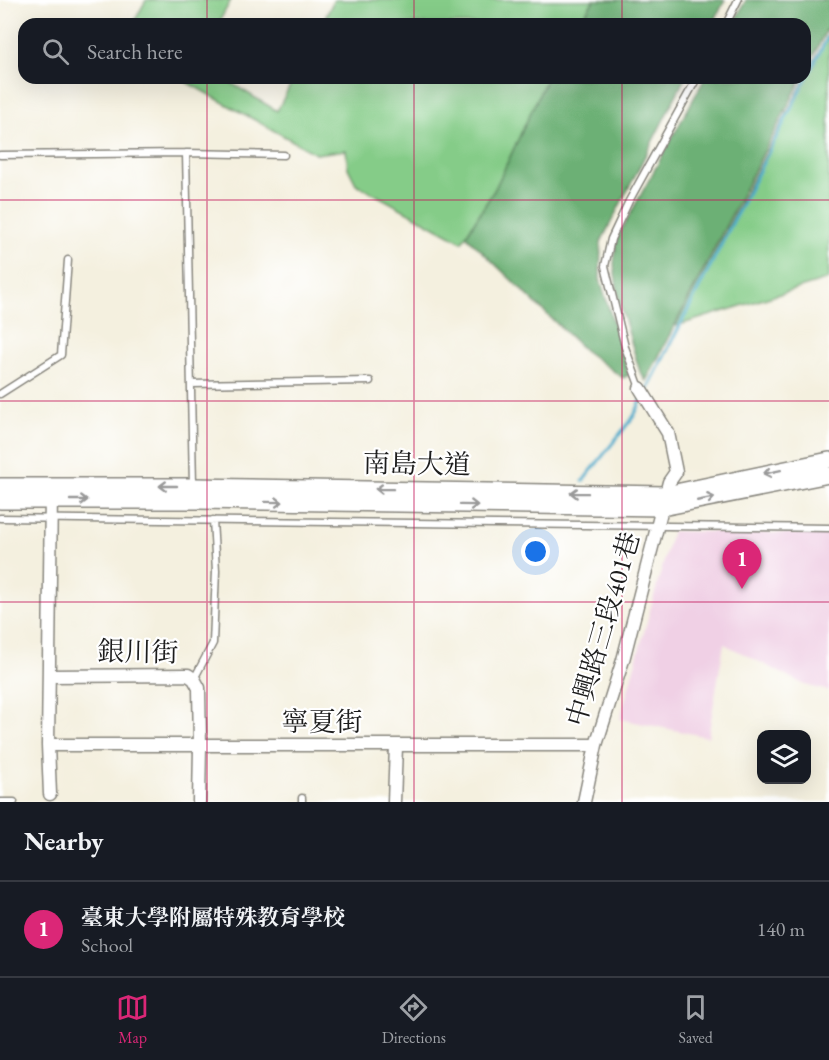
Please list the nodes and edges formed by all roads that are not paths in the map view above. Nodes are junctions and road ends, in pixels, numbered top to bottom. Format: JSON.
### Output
{"nodes":[{"id":1,"x":738,"y":0,"type":"edge"},
{"id":2,"x":729,"y":18,"type":"edge"},
{"id":3,"x":694,"y":84,"type":"edge"},
{"id":4,"x":186,"y":153,"type":"junction"},
{"id":5,"x":0,"y":155,"type":"edge"},
{"id":6,"x":284,"y":155,"type":"dead end"},
{"id":7,"x":68,"y":260,"type":"dead end"},
{"id":8,"x":370,"y":381,"type":"dead end"},
{"id":9,"x":191,"y":384,"type":"junction"},
{"id":10,"x":640,"y":388,"type":"joint"},
{"id":11,"x":0,"y":394,"type":"edge"},
{"id":12,"x":829,"y":460,"type":"edge"},
{"id":13,"x":829,"y":474,"type":"edge"},
{"id":14,"x":0,"y":486,"type":"edge"},
{"id":15,"x":193,"y":486,"type":"junction"},
{"id":16,"x":51,"y":493,"type":"junction"},
{"id":17,"x":0,"y":501,"type":"edge"},
{"id":18,"x":664,"y":501,"type":"junction"},
{"id":19,"x":0,"y":518,"type":"edge"},
{"id":20,"x":52,"y":518,"type":"junction"},
{"id":21,"x":213,"y":520,"type":"junction"},
{"id":22,"x":657,"y":526,"type":"junction"},
{"id":23,"x":829,"y":528,"type":"edge"},
{"id":24,"x":49,"y":676,"type":"junction"},
{"id":25,"x":194,"y":679,"type":"junction"},
{"id":26,"x":48,"y":745,"type":"junction"},
{"id":27,"x":200,"y":746,"type":"junction"},
{"id":28,"x":396,"y":746,"type":"junction"},
{"id":29,"x":596,"y":746,"type":"junction"},
{"id":30,"x":48,"y":798,"type":"edge"},
{"id":31,"x":0,"y":802,"type":"edge"},
{"id":32,"x":7,"y":802,"type":"edge"},
{"id":33,"x":14,"y":802,"type":"edge"},
{"id":34,"x":198,"y":802,"type":"edge"},
{"id":35,"x":394,"y":802,"type":"edge"},
{"id":36,"x":584,"y":802,"type":"edge"}],
"edges":[{"from":1,"to":2,"type":"lane"},
{"from":3,"to":10,"type":"lane"},
{"from":4,"to":5,"type":"lane"},
{"from":4,"to":6,"type":"lane"},
{"from":4,"to":9,"type":"lane"},
{"from":7,"to":11,"type":"lane"},
{"from":8,"to":9,"type":"lane"},
{"from":9,"to":15,"type":"lane"},
{"from":10,"to":18,"type":"street","name":"中興路三段401巷"},
{"from":12,"to":18,"type":"street","name":"南島大道","one_way":true},
{"from":18,"to":13,"type":"street","name":"南島大道","one_way":true},
{"from":14,"to":16,"type":"street","name":"南島大道"},
{"from":15,"to":16,"type":"street","name":"南島大道","one_way":true},
{"from":18,"to":15,"type":"street","name":"南島大道","one_way":true},
{"from":16,"to":17,"type":"street","name":"南島大道"},
{"from":16,"to":18,"type":"street","name":"南島大道","one_way":true},
{"from":16,"to":20,"type":"street"},
{"from":18,"to":22,"type":"street","name":"中興路三段401巷"},
{"from":19,"to":20,"type":"lane"},
{"from":20,"to":21,"type":"lane"},
{"from":20,"to":24,"type":"street"},
{"from":21,"to":22,"type":"lane"},
{"from":21,"to":25,"type":"lane"},
{"from":22,"to":23,"type":"lane"},
{"from":22,"to":29,"type":"street","name":"中興路三段401巷"},
{"from":24,"to":25,"type":"street","name":"銀川街"},
{"from":24,"to":26,"type":"street"},
{"from":25,"to":27,"type":"street","name":"銀川街"},
{"from":26,"to":27,"type":"street","name":"寧夏街"},
{"from":26,"to":30,"type":"street"},
{"from":27,"to":28,"type":"street","name":"寧夏街"},
{"from":27,"to":34,"type":"street","name":"銀川街"},
{"from":28,"to":29,"type":"street","name":"寧夏街"},
{"from":28,"to":35,"type":"street"},
{"from":29,"to":36,"type":"street","name":"中興路三段401巷"},
{"from":31,"to":32,"type":"lane"},
{"from":32,"to":33,"type":"lane"}]}
